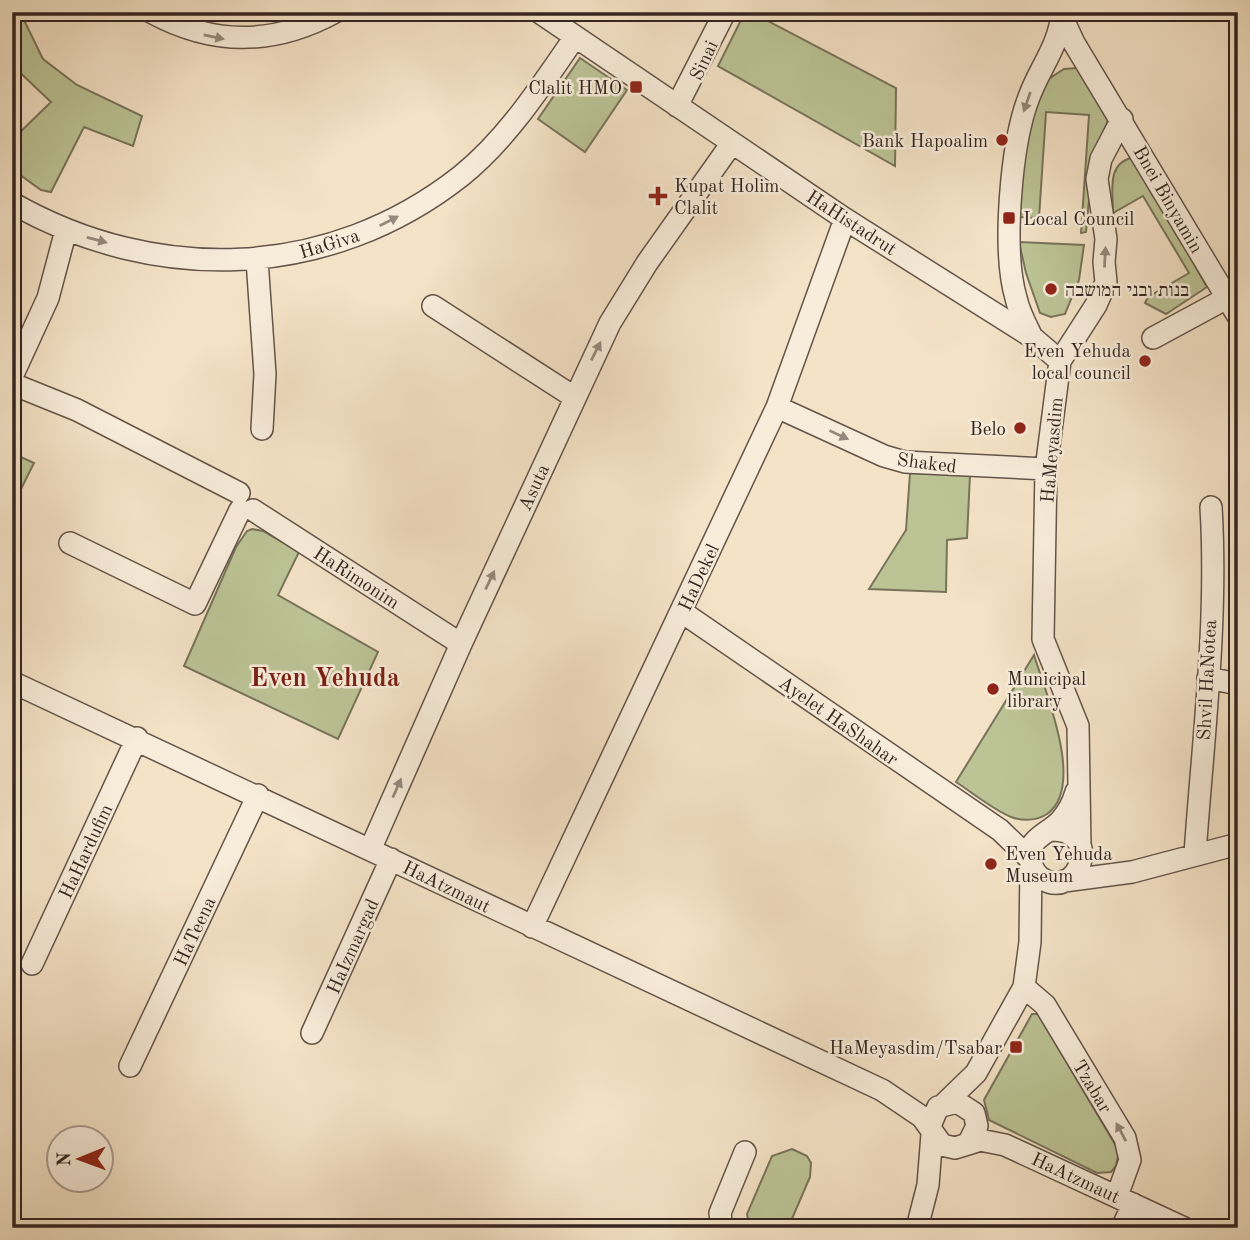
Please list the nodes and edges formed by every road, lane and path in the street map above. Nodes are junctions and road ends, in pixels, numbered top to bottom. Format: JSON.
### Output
{"nodes":[{"id":1,"x":151,"y":12,"type":"edge"},
{"id":2,"x":335,"y":12,"type":"edge"},
{"id":3,"x":539,"y":12,"type":"edge"},
{"id":4,"x":725,"y":12,"type":"edge"},
{"id":5,"x":1062,"y":14,"type":"edge"},
{"id":6,"x":575,"y":37,"type":"junction"},
{"id":7,"x":1083,"y":58,"type":"junction"},
{"id":8,"x":1045,"y":68,"type":"junction"},
{"id":9,"x":677,"y":106,"type":"junction"},
{"id":10,"x":1122,"y":118,"type":"junction"},
{"id":11,"x":732,"y":143,"type":"junction"},
{"id":12,"x":12,"y":203,"type":"edge"},
{"id":13,"x":845,"y":219,"type":"junction"},
{"id":14,"x":66,"y":230,"type":"junction"},
{"id":15,"x":257,"y":260,"type":"junction"},
{"id":16,"x":1012,"y":276,"type":"junction"},
{"id":17,"x":977,"y":305,"type":"junction"},
{"id":18,"x":433,"y":306,"type":"dead end"},
{"id":19,"x":1232,"y":307,"type":"edge"},
{"id":20,"x":1032,"y":337,"type":"junction"},
{"id":21,"x":1153,"y":338,"type":"dead end"},
{"id":22,"x":1060,"y":361,"type":"junction"},
{"id":23,"x":15,"y":381,"type":"edge"},
{"id":24,"x":574,"y":397,"type":"junction"},
{"id":25,"x":777,"y":407,"type":"junction"},
{"id":26,"x":262,"y":429,"type":"dead end"},
{"id":27,"x":1046,"y":469,"type":"junction"},
{"id":28,"x":244,"y":504,"type":"junction"},
{"id":29,"x":1211,"y":506,"type":"dead end"},
{"id":30,"x":70,"y":543,"type":"dead end"},
{"id":31,"x":682,"y":612,"type":"junction"},
{"id":32,"x":461,"y":644,"type":"junction"},
{"id":33,"x":1208,"y":678,"type":"junction"},
{"id":34,"x":12,"y":682,"type":"edge"},
{"id":35,"x":1238,"y":684,"type":"edge"},
{"id":36,"x":137,"y":738,"type":"junction"},
{"id":37,"x":1078,"y":787,"type":"junction"},
{"id":38,"x":258,"y":795,"type":"junction"},
{"id":39,"x":996,"y":828,"type":"junction"},
{"id":40,"x":1047,"y":831,"type":"junction"},
{"id":41,"x":1238,"y":844,"type":"edge"},
{"id":42,"x":370,"y":850,"type":"junction"},
{"id":43,"x":1081,"y":850,"type":"junction"},
{"id":44,"x":1195,"y":854,"type":"junction"},
{"id":45,"x":391,"y":859,"type":"junction"},
{"id":46,"x":1030,"y":861,"type":"junction"},
{"id":47,"x":1120,"y":874,"type":"junction"},
{"id":48,"x":1060,"y":882,"type":"junction"},
{"id":49,"x":1031,"y":920,"type":"junction"},
{"id":50,"x":532,"y":927,"type":"junction"},
{"id":51,"x":32,"y":964,"type":"dead end"},
{"id":52,"x":1024,"y":987,"type":"junction"},
{"id":53,"x":312,"y":1033,"type":"dead end"},
{"id":54,"x":130,"y":1066,"type":"dead end"},
{"id":55,"x":976,"y":1073,"type":"junction"},
{"id":56,"x":974,"y":1115,"type":"junction"},
{"id":57,"x":936,"y":1118,"type":"junction"},
{"id":58,"x":1005,"y":1144,"type":"junction"},
{"id":59,"x":962,"y":1146,"type":"junction"},
{"id":60,"x":745,"y":1152,"type":"dead end"},
{"id":61,"x":928,"y":1185,"type":"junction"},
{"id":62,"x":1125,"y":1200,"type":"junction"},
{"id":63,"x":722,"y":1228,"type":"edge"},
{"id":64,"x":917,"y":1228,"type":"edge"},
{"id":65,"x":1122,"y":1228,"type":"edge"},
{"id":66,"x":1184,"y":1228,"type":"edge"}],
"edges":[{"from":1,"to":2,"type":"street","one_way":true},
{"from":3,"to":6,"type":"street","name":"HaHistadrut"},
{"from":4,"to":9,"type":"street","name":"Sinai"},
{"from":5,"to":7,"type":"street"},
{"from":5,"to":8,"type":"street"},
{"from":6,"to":9,"type":"street","name":"HaHistadrut"},
{"from":15,"to":6,"type":"street","name":"HaGiva","one_way":true},
{"from":7,"to":8,"type":"street"},
{"from":7,"to":10,"type":"street"},
{"from":8,"to":16,"type":"street","one_way":true},
{"from":9,"to":11,"type":"street","name":"HaHistadrut"},
{"from":10,"to":19,"type":"street","name":"Bnei Binyamin"},
{"from":22,"to":10,"type":"street","name":"HaMeyasdim","one_way":true},
{"from":11,"to":13,"type":"street","name":"HaHistadrut"},
{"from":24,"to":11,"type":"street","name":"Asuta","one_way":true},
{"from":12,"to":14,"type":"street","name":"HaGiva"},
{"from":13,"to":17,"type":"street","name":"HaHistadrut"},
{"from":13,"to":25,"type":"street","name":"HaDekel"},
{"from":14,"to":15,"type":"street","name":"HaGiva","one_way":true},
{"from":14,"to":23,"type":"street"},
{"from":15,"to":26,"type":"street"},
{"from":16,"to":17,"type":"street"},
{"from":16,"to":20,"type":"street"},
{"from":17,"to":20,"type":"street","name":"HaHistadrut"},
{"from":18,"to":24,"type":"street"},
{"from":19,"to":21,"type":"street"},
{"from":20,"to":22,"type":"street","name":"HaHistadrut"},
{"from":22,"to":27,"type":"street","name":"HaMeyasdim"},
{"from":23,"to":28,"type":"street","name":"HaRimonim"},
{"from":32,"to":24,"type":"street","name":"Asuta","one_way":true},
{"from":25,"to":27,"type":"street","name":"Shaked","one_way":true},
{"from":25,"to":31,"type":"street","name":"HaDekel"},
{"from":27,"to":37,"type":"street","name":"HaMeyasdim"},
{"from":28,"to":30,"type":"street"},
{"from":28,"to":32,"type":"street","name":"HaRimonim"},
{"from":29,"to":33,"type":"street","name":"Shvil HaNotea"},
{"from":31,"to":39,"type":"street","name":"Ayelet HaShahar"},
{"from":31,"to":50,"type":"street","name":"HaDekel"},
{"from":42,"to":32,"type":"street","name":"Asuta","one_way":true},
{"from":33,"to":35,"type":"street"},
{"from":33,"to":44,"type":"street","name":"Shvil HaNotea"},
{"from":34,"to":36,"type":"street","name":"HaAtzmaut"},
{"from":36,"to":38,"type":"street","name":"HaAtzmaut"},
{"from":36,"to":51,"type":"street","name":"HaHardufim"},
{"from":37,"to":40,"type":"street","name":"HaMeyasdim"},
{"from":37,"to":43,"type":"street","name":"HaMeyasdim"},
{"from":38,"to":42,"type":"street","name":"HaAtzmaut"},
{"from":38,"to":54,"type":"street","name":"HaTeena"},
{"from":39,"to":40,"type":"street","name":"Ayelet HaShahar"},
{"from":39,"to":46,"type":"street","name":"Ayelet HaShahar"},
{"from":40,"to":43,"type":"street"},
{"from":40,"to":46,"type":"street"},
{"from":41,"to":44,"type":"street"},
{"from":42,"to":45,"type":"street","name":"HaAtzmaut"},
{"from":43,"to":47,"type":"street"},
{"from":43,"to":48,"type":"street"},
{"from":44,"to":47,"type":"street"},
{"from":45,"to":50,"type":"street","name":"HaAtzmaut"},
{"from":45,"to":53,"type":"street","name":"HaIzmargad"},
{"from":46,"to":48,"type":"street"},
{"from":46,"to":49,"type":"street"},
{"from":47,"to":48,"type":"street"},
{"from":48,"to":49,"type":"street"},
{"from":49,"to":52,"type":"street"},
{"from":50,"to":57,"type":"street","name":"HaAtzmaut"},
{"from":52,"to":55,"type":"street"},
{"from":62,"to":52,"type":"street","name":"Tzabar","one_way":true},
{"from":55,"to":56,"type":"street"},
{"from":55,"to":57,"type":"street"},
{"from":56,"to":57,"type":"street"},
{"from":56,"to":58,"type":"street","name":"HaAtzmaut"},
{"from":56,"to":59,"type":"street"},
{"from":57,"to":59,"type":"street"},
{"from":57,"to":61,"type":"street"},
{"from":58,"to":59,"type":"street","name":"HaAtzmaut"},
{"from":58,"to":62,"type":"street","name":"HaAtzmaut"},
{"from":59,"to":61,"type":"street"},
{"from":60,"to":63,"type":"street"},
{"from":61,"to":64,"type":"street"},
{"from":62,"to":65,"type":"street","name":"Tzabar"},
{"from":62,"to":66,"type":"street","name":"HaAtzmaut"}]}
